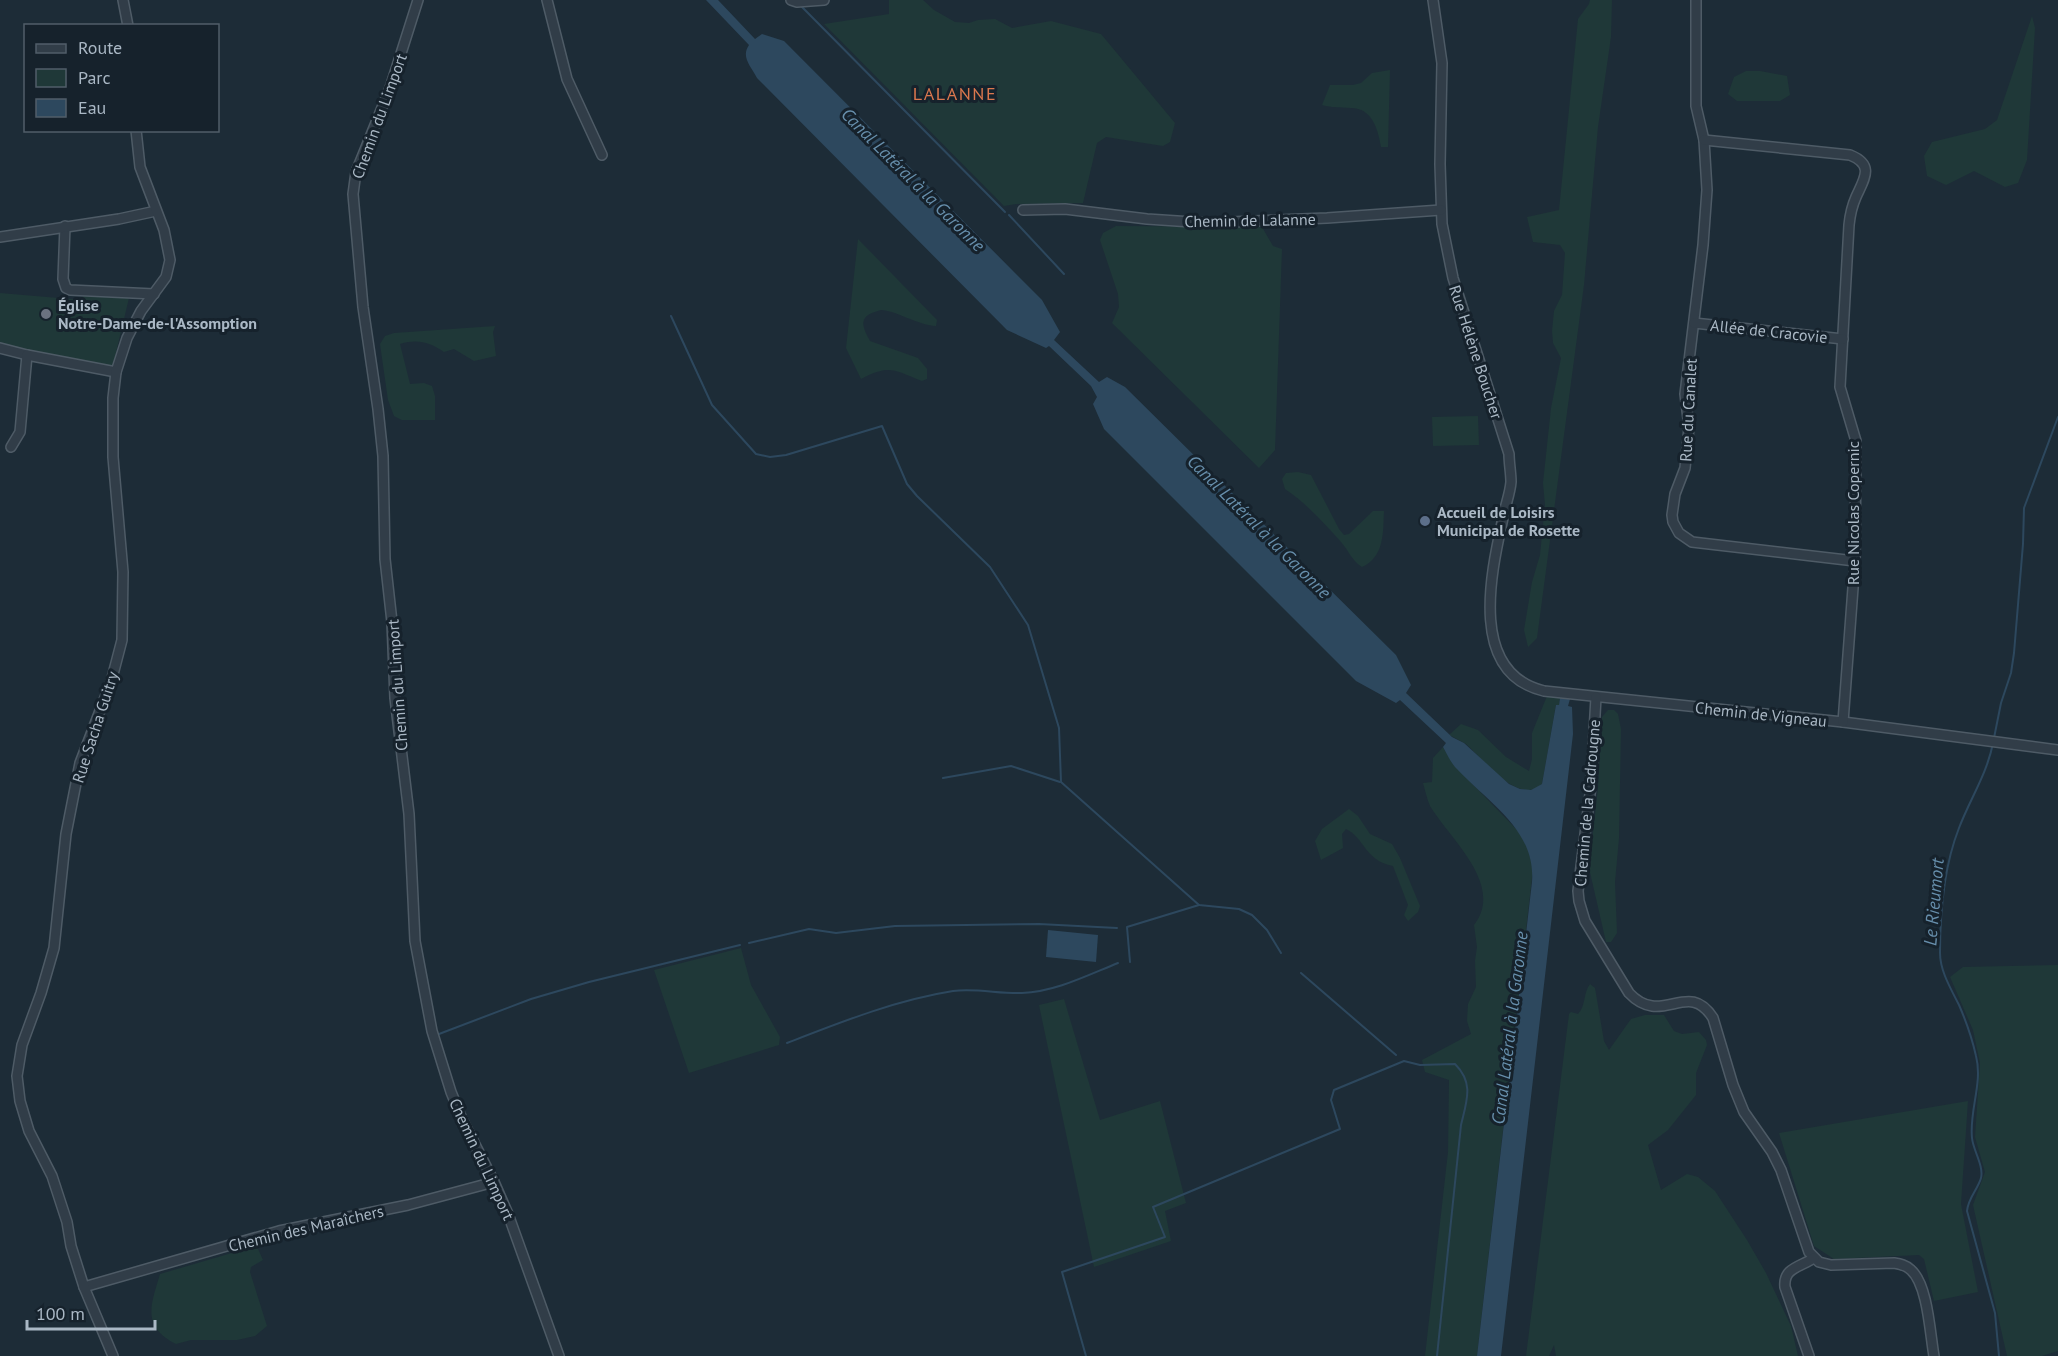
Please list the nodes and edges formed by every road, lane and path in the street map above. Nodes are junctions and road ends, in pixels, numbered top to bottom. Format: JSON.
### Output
{"nodes":[{"id":1,"x":123,"y":0,"type":"edge"},
{"id":2,"x":418,"y":0,"type":"edge"},
{"id":3,"x":547,"y":0,"type":"edge"},
{"id":4,"x":791,"y":0,"type":"edge"},
{"id":5,"x":824,"y":0,"type":"edge"},
{"id":6,"x":1432,"y":0,"type":"edge"},
{"id":7,"x":1696,"y":0,"type":"edge"},
{"id":8,"x":128,"y":24,"type":"edge"},
{"id":9,"x":136,"y":132,"type":"edge"},
{"id":10,"x":1704,"y":140,"type":"junction"},
{"id":11,"x":602,"y":155,"type":"dead end"},
{"id":12,"x":1023,"y":210,"type":"dead end"},
{"id":13,"x":1441,"y":210,"type":"junction"},
{"id":14,"x":156,"y":211,"type":"junction"},
{"id":15,"x":65,"y":226,"type":"junction"},
{"id":16,"x":0,"y":237,"type":"edge"},
{"id":17,"x":154,"y":294,"type":"junction"},
{"id":18,"x":1694,"y":323,"type":"junction"},
{"id":19,"x":1843,"y":339,"type":"junction"},
{"id":20,"x":0,"y":348,"type":"edge"},
{"id":21,"x":27,"y":355,"type":"junction"},
{"id":22,"x":116,"y":372,"type":"junction"},
{"id":23,"x":11,"y":447,"type":"dead end"},
{"id":24,"x":1855,"y":561,"type":"junction"},
{"id":25,"x":1531,"y":688,"type":"joint"},
{"id":26,"x":1596,"y":697,"type":"junction"},
{"id":27,"x":1843,"y":722,"type":"junction"},
{"id":28,"x":2058,"y":750,"type":"edge"},
{"id":29,"x":494,"y":1182,"type":"junction"},
{"id":30,"x":1814,"y":1258,"type":"junction"},
{"id":31,"x":84,"y":1287,"type":"junction"},
{"id":32,"x":113,"y":1356,"type":"edge"},
{"id":33,"x":559,"y":1356,"type":"edge"},
{"id":34,"x":1809,"y":1356,"type":"edge"},
{"id":35,"x":1934,"y":1356,"type":"edge"}],
"edges":[{"from":1,"to":8,"type":"street"},
{"from":2,"to":29,"type":"street","name":"Chemin du Limport"},
{"from":3,"to":11,"type":"street"},
{"from":4,"to":5,"type":"street"},
{"from":6,"to":13,"type":"street","name":"Rue Hélène Boucher"},
{"from":7,"to":10,"type":"street","name":"Rue du Canalet"},
{"from":9,"to":14,"type":"street","name":"Rue Sacha Guitry"},
{"from":10,"to":18,"type":"street","name":"Rue du Canalet"},
{"from":10,"to":19,"type":"street","name":"Rue Nicolas Copernic"},
{"from":12,"to":13,"type":"street","name":"Chemin de Lalanne"},
{"from":13,"to":25,"type":"street","name":"Rue Hélène Boucher"},
{"from":14,"to":15,"type":"street"},
{"from":14,"to":17,"type":"street","name":"Rue Sacha Guitry"},
{"from":15,"to":16,"type":"street"},
{"from":15,"to":17,"type":"street"},
{"from":17,"to":22,"type":"street","name":"Rue Sacha Guitry"},
{"from":18,"to":19,"type":"street","name":"Allée de Cracovie"},
{"from":18,"to":24,"type":"street","name":"Rue du Canalet"},
{"from":19,"to":24,"type":"street","name":"Rue Nicolas Copernic"},
{"from":20,"to":21,"type":"street"},
{"from":21,"to":22,"type":"street"},
{"from":21,"to":23,"type":"street"},
{"from":22,"to":31,"type":"street","name":"Rue Sacha Guitry"},
{"from":24,"to":27,"type":"street","name":"Rue Nicolas Copernic"},
{"from":25,"to":26,"type":"street","name":"Chemin de Vigneau"},
{"from":26,"to":27,"type":"street","name":"Chemin de Vigneau"},
{"from":26,"to":30,"type":"street","name":"Chemin de la Cadrougne"},
{"from":27,"to":28,"type":"street","name":"Chemin de Vigneau"},
{"from":29,"to":31,"type":"street","name":"Chemin des Maraîchers"},
{"from":29,"to":33,"type":"street","name":"Chemin du Limport"},
{"from":30,"to":34,"type":"street"},
{"from":30,"to":35,"type":"street"},
{"from":31,"to":32,"type":"street","name":"Rue Sacha Guitry"}]}
